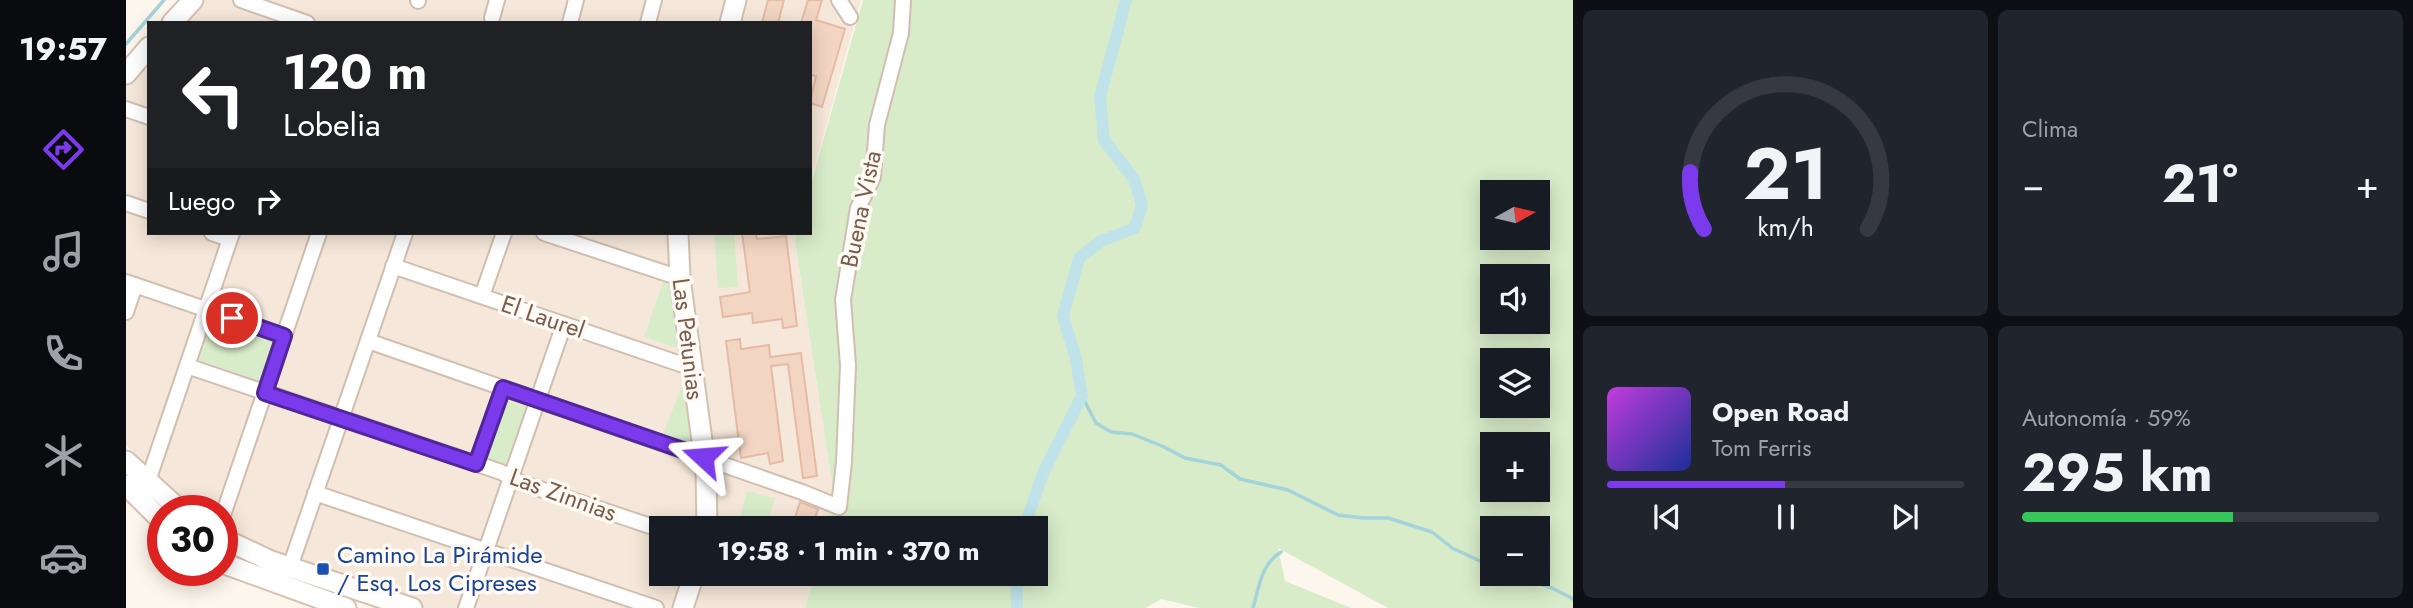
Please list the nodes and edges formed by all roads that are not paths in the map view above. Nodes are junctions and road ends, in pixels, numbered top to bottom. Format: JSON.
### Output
{"nodes":[{"id":1,"x":193,"y":0,"type":"edge"},
{"id":2,"x":241,"y":0,"type":"edge"},
{"id":3,"x":497,"y":0,"type":"edge"},
{"id":4,"x":576,"y":0,"type":"edge"},
{"id":5,"x":654,"y":0,"type":"edge"},
{"id":6,"x":736,"y":0,"type":"edge"},
{"id":7,"x":839,"y":0,"type":"edge"},
{"id":8,"x":902,"y":0,"type":"edge"},
{"id":9,"x":850,"y":17,"type":"dead end"},
{"id":10,"x":492,"y":18,"type":"dead end"},
{"id":11,"x":174,"y":21,"type":"edge"},
{"id":12,"x":301,"y":21,"type":"edge"},
{"id":13,"x":571,"y":21,"type":"edge"},
{"id":14,"x":649,"y":21,"type":"edge"},
{"id":15,"x":731,"y":21,"type":"edge"},
{"id":16,"x":147,"y":50,"type":"edge"},
{"id":17,"x":126,"y":74,"type":"edge"},
{"id":18,"x":126,"y":109,"type":"edge"},
{"id":19,"x":147,"y":116,"type":"edge"},
{"id":20,"x":126,"y":203,"type":"edge"},
{"id":21,"x":147,"y":210,"type":"edge"},
{"id":22,"x":318,"y":235,"type":"edge"},
{"id":23,"x":404,"y":235,"type":"edge"},
{"id":24,"x":503,"y":235,"type":"edge"},
{"id":25,"x":550,"y":235,"type":"edge"},
{"id":26,"x":678,"y":235,"type":"edge"},
{"id":27,"x":231,"y":236,"type":"edge"},
{"id":28,"x":393,"y":266,"type":"junction"},
{"id":29,"x":680,"y":278,"type":"junction"},
{"id":30,"x":130,"y":283,"type":"edge"},
{"id":31,"x":482,"y":296,"type":"junction"},
{"id":32,"x":206,"y":309,"type":"junction"},
{"id":33,"x":126,"y":312,"type":"edge"},
{"id":34,"x":564,"y":324,"type":"junction"},
{"id":35,"x":284,"y":336,"type":"junction"},
{"id":36,"x":368,"y":341,"type":"junction"},
{"id":37,"x":187,"y":366,"type":"junction"},
{"id":38,"x":692,"y":368,"type":"junction"},
{"id":39,"x":503,"y":388,"type":"junction"},
{"id":40,"x":265,"y":393,"type":"junction"},
{"id":41,"x":538,"y":400,"type":"junction"},
{"id":42,"x":341,"y":418,"type":"junction"},
{"id":43,"x":703,"y":457,"type":"junction"},
{"id":44,"x":126,"y":460,"type":"edge"},
{"id":45,"x":476,"y":464,"type":"junction"},
{"id":46,"x":511,"y":478,"type":"junction"},
{"id":47,"x":148,"y":481,"type":"junction"},
{"id":48,"x":126,"y":485,"type":"edge"},
{"id":49,"x":315,"y":494,"type":"junction"},
{"id":50,"x":163,"y":495,"type":"edge"},
{"id":51,"x":230,"y":495,"type":"edge"},
{"id":52,"x":147,"y":506,"type":"edge"},
{"id":53,"x":707,"y":516,"type":"edge"},
{"id":54,"x":649,"y":526,"type":"edge"},
{"id":55,"x":238,"y":546,"type":"edge"},
{"id":56,"x":486,"y":551,"type":"junction"},
{"id":57,"x":290,"y":567,"type":"junction"},
{"id":58,"x":238,"y":569,"type":"edge"},
{"id":59,"x":690,"y":586,"type":"edge"},
{"id":60,"x":346,"y":608,"type":"edge"},
{"id":61,"x":412,"y":608,"type":"edge"},
{"id":62,"x":466,"y":608,"type":"edge"},
{"id":63,"x":656,"y":608,"type":"edge"},
{"id":64,"x":683,"y":608,"type":"edge"}],
"edges":[{"from":1,"to":11,"type":"street"},
{"from":2,"to":12,"type":"street"},
{"from":3,"to":10,"type":"street"},
{"from":4,"to":13,"type":"street"},
{"from":5,"to":14,"type":"street"},
{"from":6,"to":15,"type":"street"},
{"from":7,"to":9,"type":"street"},
{"from":8,"to":43,"type":"street","name":"Buena Vista"},
{"from":16,"to":17,"type":"street"},
{"from":18,"to":19,"type":"street"},
{"from":20,"to":21,"type":"street"},
{"from":22,"to":35,"type":"street"},
{"from":23,"to":28,"type":"street"},
{"from":24,"to":31,"type":"street"},
{"from":25,"to":29,"type":"street"},
{"from":26,"to":29,"type":"street","name":"Las Petunias"},
{"from":27,"to":32,"type":"street"},
{"from":28,"to":31,"type":"street","name":"El Laurel"},
{"from":28,"to":36,"type":"street"},
{"from":29,"to":38,"type":"street","name":"Las Petunias"},
{"from":30,"to":32,"type":"street"},
{"from":30,"to":33,"type":"street"},
{"from":31,"to":34,"type":"street","name":"El Laurel"},
{"from":32,"to":35,"type":"street"},
{"from":32,"to":37,"type":"street"},
{"from":34,"to":38,"type":"street","name":"El Laurel"},
{"from":34,"to":41,"type":"street"},
{"from":35,"to":40,"type":"street"},
{"from":36,"to":39,"type":"street"},
{"from":36,"to":42,"type":"street"},
{"from":37,"to":40,"type":"street","name":"Las Zinnias"},
{"from":37,"to":47,"type":"street"},
{"from":38,"to":43,"type":"street","name":"Las Petunias"},
{"from":39,"to":41,"type":"street"},
{"from":39,"to":45,"type":"street"},
{"from":40,"to":42,"type":"street","name":"Las Zinnias"},
{"from":40,"to":51,"type":"street"},
{"from":41,"to":43,"type":"street"},
{"from":41,"to":46,"type":"street"},
{"from":42,"to":45,"type":"street","name":"Las Zinnias"},
{"from":42,"to":49,"type":"street"},
{"from":43,"to":53,"type":"street","name":"Las Petunias"},
{"from":44,"to":47,"type":"street"},
{"from":45,"to":46,"type":"street","name":"Las Zinnias"},
{"from":46,"to":54,"type":"street","name":"Las Zinnias"},
{"from":46,"to":56,"type":"street"},
{"from":47,"to":50,"type":"street"},
{"from":48,"to":52,"type":"street"},
{"from":49,"to":56,"type":"street"},
{"from":49,"to":57,"type":"street"},
{"from":55,"to":57,"type":"street"},
{"from":56,"to":62,"type":"street"},
{"from":56,"to":63,"type":"street"},
{"from":57,"to":61,"type":"street"},
{"from":58,"to":60,"type":"street"},
{"from":59,"to":64,"type":"street"}]}
